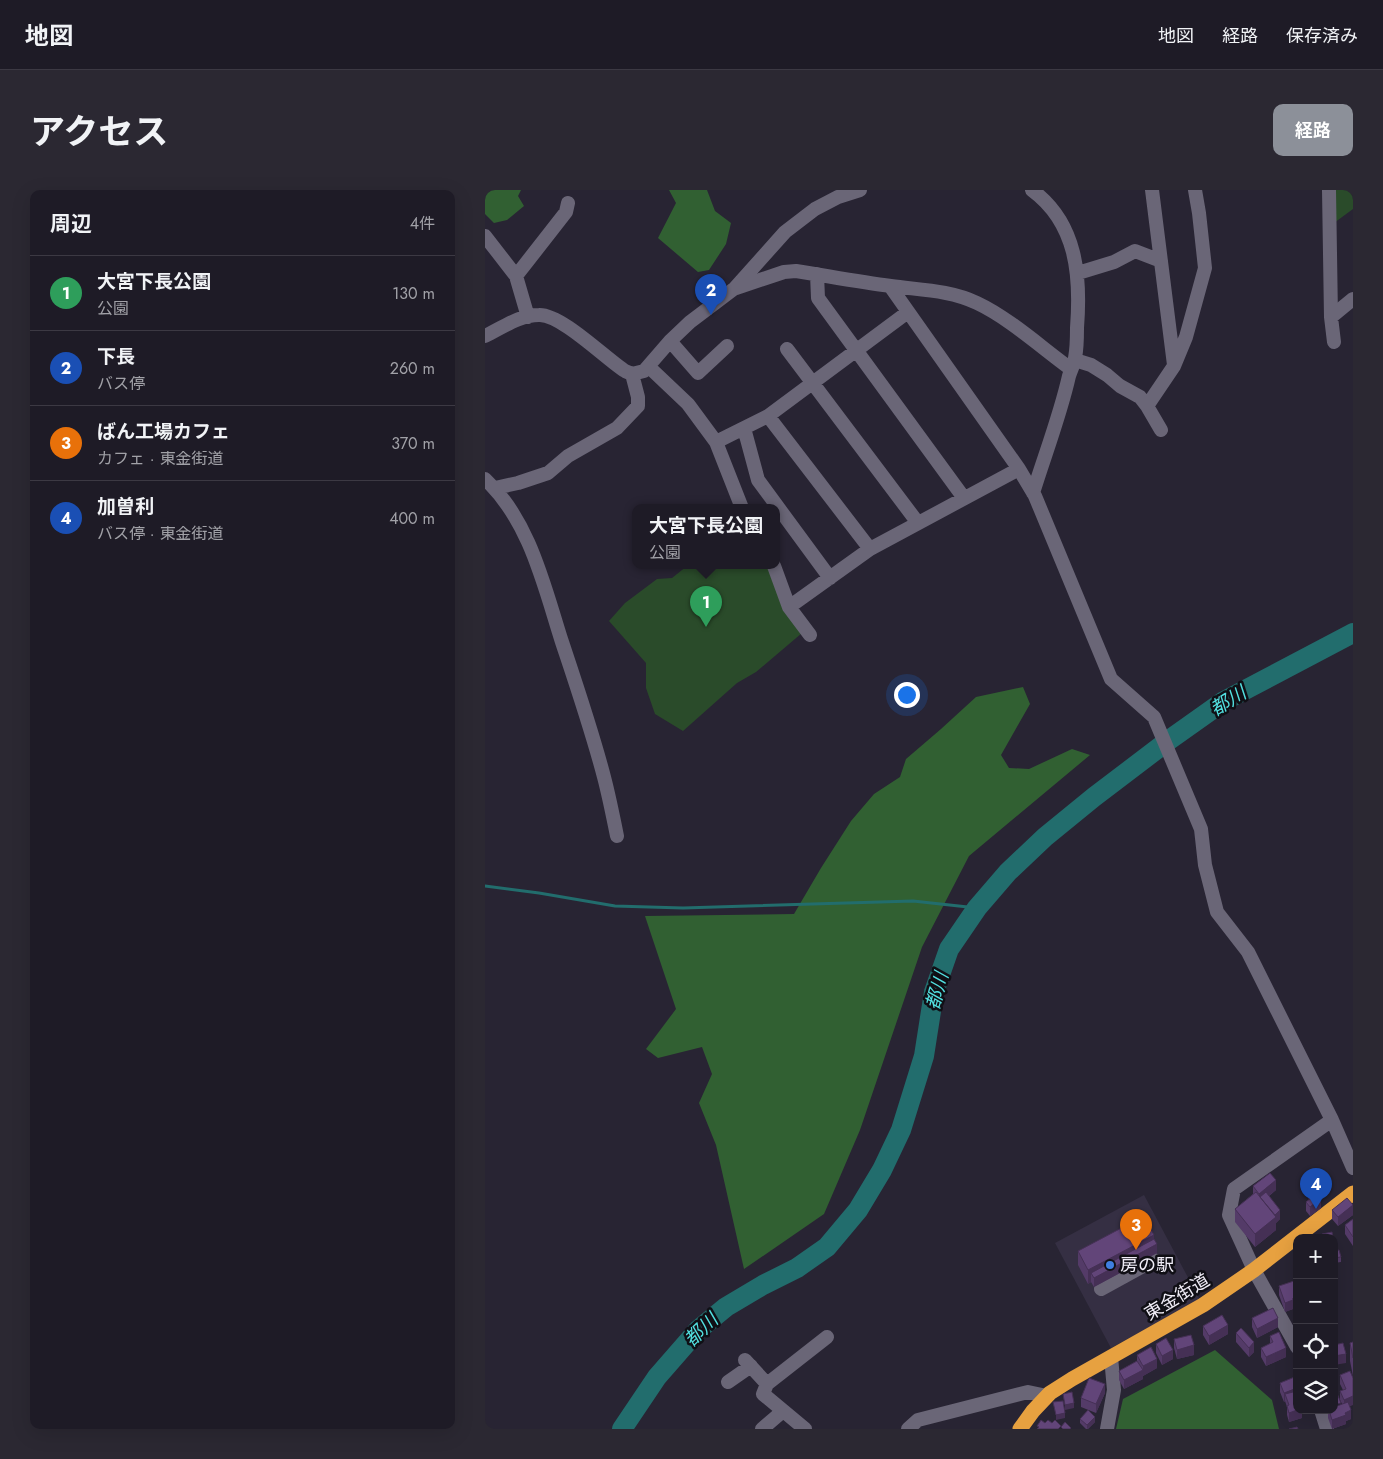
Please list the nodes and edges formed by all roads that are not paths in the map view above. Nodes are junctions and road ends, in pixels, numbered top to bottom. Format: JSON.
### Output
{"nodes":[{"id":1,"x":860,"y":190,"type":"edge"},
{"id":2,"x":1031,"y":190,"type":"edge"},
{"id":3,"x":1152,"y":190,"type":"edge"},
{"id":4,"x":1195,"y":190,"type":"edge"},
{"id":5,"x":1329,"y":190,"type":"edge"},
{"id":6,"x":828,"y":196,"type":"edge"},
{"id":7,"x":568,"y":203,"type":"dead end"},
{"id":8,"x":485,"y":236,"type":"edge"},
{"id":9,"x":1161,"y":261,"type":"junction"},
{"id":10,"x":1078,"y":273,"type":"junction"},
{"id":11,"x":817,"y":274,"type":"junction"},
{"id":12,"x":516,"y":276,"type":"junction"},
{"id":13,"x":890,"y":286,"type":"junction"},
{"id":14,"x":735,"y":288,"type":"junction"},
{"id":15,"x":1353,"y":299,"type":"edge"},
{"id":16,"x":908,"y":312,"type":"junction"},
{"id":17,"x":528,"y":317,"type":"junction"},
{"id":18,"x":1331,"y":317,"type":"junction"},
{"id":19,"x":485,"y":336,"type":"edge"},
{"id":20,"x":670,"y":341,"type":"junction"},
{"id":21,"x":1334,"y":342,"type":"dead end"},
{"id":22,"x":727,"y":346,"type":"dead end"},
{"id":23,"x":787,"y":349,"type":"dead end"},
{"id":24,"x":857,"y":350,"type":"junction"},
{"id":25,"x":1073,"y":365,"type":"junction"},
{"id":26,"x":1174,"y":366,"type":"junction"},
{"id":27,"x":649,"y":367,"type":"junction"},
{"id":28,"x":632,"y":374,"type":"junction"},
{"id":29,"x":812,"y":384,"type":"junction"},
{"id":30,"x":1147,"y":406,"type":"junction"},
{"id":31,"x":768,"y":416,"type":"junction"},
{"id":32,"x":744,"y":428,"type":"junction"},
{"id":33,"x":1161,"y":430,"type":"dead end"},
{"id":34,"x":716,"y":442,"type":"junction"},
{"id":35,"x":1019,"y":469,"type":"junction"},
{"id":36,"x":488,"y":483,"type":"edge"},
{"id":37,"x":1033,"y":493,"type":"junction"},
{"id":38,"x":964,"y":498,"type":"junction"},
{"id":39,"x":740,"y":504,"type":"edge"},
{"id":40,"x":776,"y":504,"type":"edge"},
{"id":41,"x":780,"y":510,"type":"edge"},
{"id":42,"x":918,"y":523,"type":"junction"},
{"id":43,"x":870,"y":549,"type":"junction"},
{"id":44,"x":775,"y":569,"type":"edge"},
{"id":45,"x":830,"y":578,"type":"junction"},
{"id":46,"x":789,"y":607,"type":"junction"},
{"id":47,"x":810,"y":634,"type":"dead end"},
{"id":48,"x":617,"y":836,"type":"dead end"},
{"id":49,"x":1332,"y":1120,"type":"junction"},
{"id":50,"x":1353,"y":1168,"type":"edge"},
{"id":51,"x":1353,"y":1192,"type":"edge"},
{"id":52,"x":1154,"y":1260,"type":"dead end"},
{"id":53,"x":1255,"y":1270,"type":"junction"},
{"id":54,"x":1101,"y":1290,"type":"dead end"},
{"id":55,"x":827,"y":1337,"type":"dead end"},
{"id":56,"x":1293,"y":1340,"type":"edge"},
{"id":57,"x":1111,"y":1357,"type":"junction"},
{"id":58,"x":729,"y":1382,"type":"dead end"},
{"id":59,"x":767,"y":1384,"type":"junction"},
{"id":60,"x":1047,"y":1396,"type":"junction"},
{"id":61,"x":783,"y":1411,"type":"junction"},
{"id":62,"x":1322,"y":1414,"type":"edge"},
{"id":63,"x":762,"y":1429,"type":"edge"},
{"id":64,"x":805,"y":1429,"type":"edge"},
{"id":65,"x":908,"y":1429,"type":"edge"},
{"id":66,"x":1020,"y":1429,"type":"edge"},
{"id":67,"x":1107,"y":1429,"type":"edge"},
{"id":68,"x":1327,"y":1429,"type":"edge"}],
"edges":[{"from":1,"to":6,"type":"street"},
{"from":2,"to":10,"type":"street"},
{"from":3,"to":9,"type":"street"},
{"from":4,"to":26,"type":"street"},
{"from":5,"to":18,"type":"street"},
{"from":6,"to":14,"type":"street"},
{"from":7,"to":12,"type":"street"},
{"from":8,"to":12,"type":"street"},
{"from":9,"to":10,"type":"street"},
{"from":9,"to":26,"type":"street"},
{"from":10,"to":25,"type":"street"},
{"from":11,"to":13,"type":"street"},
{"from":11,"to":14,"type":"street"},
{"from":11,"to":24,"type":"street"},
{"from":12,"to":17,"type":"street"},
{"from":13,"to":16,"type":"street"},
{"from":13,"to":25,"type":"street"},
{"from":14,"to":20,"type":"street"},
{"from":15,"to":18,"type":"street"},
{"from":16,"to":24,"type":"street"},
{"from":16,"to":35,"type":"street"},
{"from":17,"to":19,"type":"street"},
{"from":17,"to":28,"type":"street"},
{"from":18,"to":21,"type":"street"},
{"from":20,"to":22,"type":"street"},
{"from":20,"to":27,"type":"street"},
{"from":23,"to":29,"type":"street"},
{"from":24,"to":29,"type":"street"},
{"from":24,"to":38,"type":"street"},
{"from":25,"to":30,"type":"street"},
{"from":25,"to":37,"type":"street"},
{"from":26,"to":30,"type":"street"},
{"from":27,"to":28,"type":"street"},
{"from":27,"to":34,"type":"street"},
{"from":28,"to":36,"type":"street"},
{"from":29,"to":31,"type":"street"},
{"from":29,"to":42,"type":"street"},
{"from":30,"to":33,"type":"street"},
{"from":31,"to":32,"type":"street"},
{"from":31,"to":43,"type":"street"},
{"from":32,"to":34,"type":"street"},
{"from":32,"to":40,"type":"street"},
{"from":34,"to":39,"type":"street"},
{"from":35,"to":37,"type":"street"},
{"from":35,"to":38,"type":"street"},
{"from":36,"to":48,"type":"street"},
{"from":37,"to":49,"type":"street"},
{"from":38,"to":42,"type":"street"},
{"from":41,"to":45,"type":"street"},
{"from":42,"to":43,"type":"street"},
{"from":43,"to":45,"type":"street"},
{"from":44,"to":46,"type":"street"},
{"from":45,"to":46,"type":"street"},
{"from":46,"to":47,"type":"street"},
{"from":49,"to":50,"type":"street"},
{"from":49,"to":53,"type":"street"},
{"from":51,"to":53,"type":"highway","name":"東金街道"},
{"from":52,"to":54,"type":"street"},
{"from":53,"to":56,"type":"street"},
{"from":53,"to":57,"type":"highway","name":"東金街道"},
{"from":55,"to":59,"type":"street"},
{"from":57,"to":60,"type":"highway","name":"東金街道"},
{"from":57,"to":67,"type":"street"},
{"from":58,"to":59,"type":"street"},
{"from":59,"to":61,"type":"street"},
{"from":60,"to":65,"type":"street"},
{"from":60,"to":66,"type":"highway","name":"東金街道"},
{"from":61,"to":63,"type":"street"},
{"from":61,"to":64,"type":"street"},
{"from":62,"to":68,"type":"street"}]}
